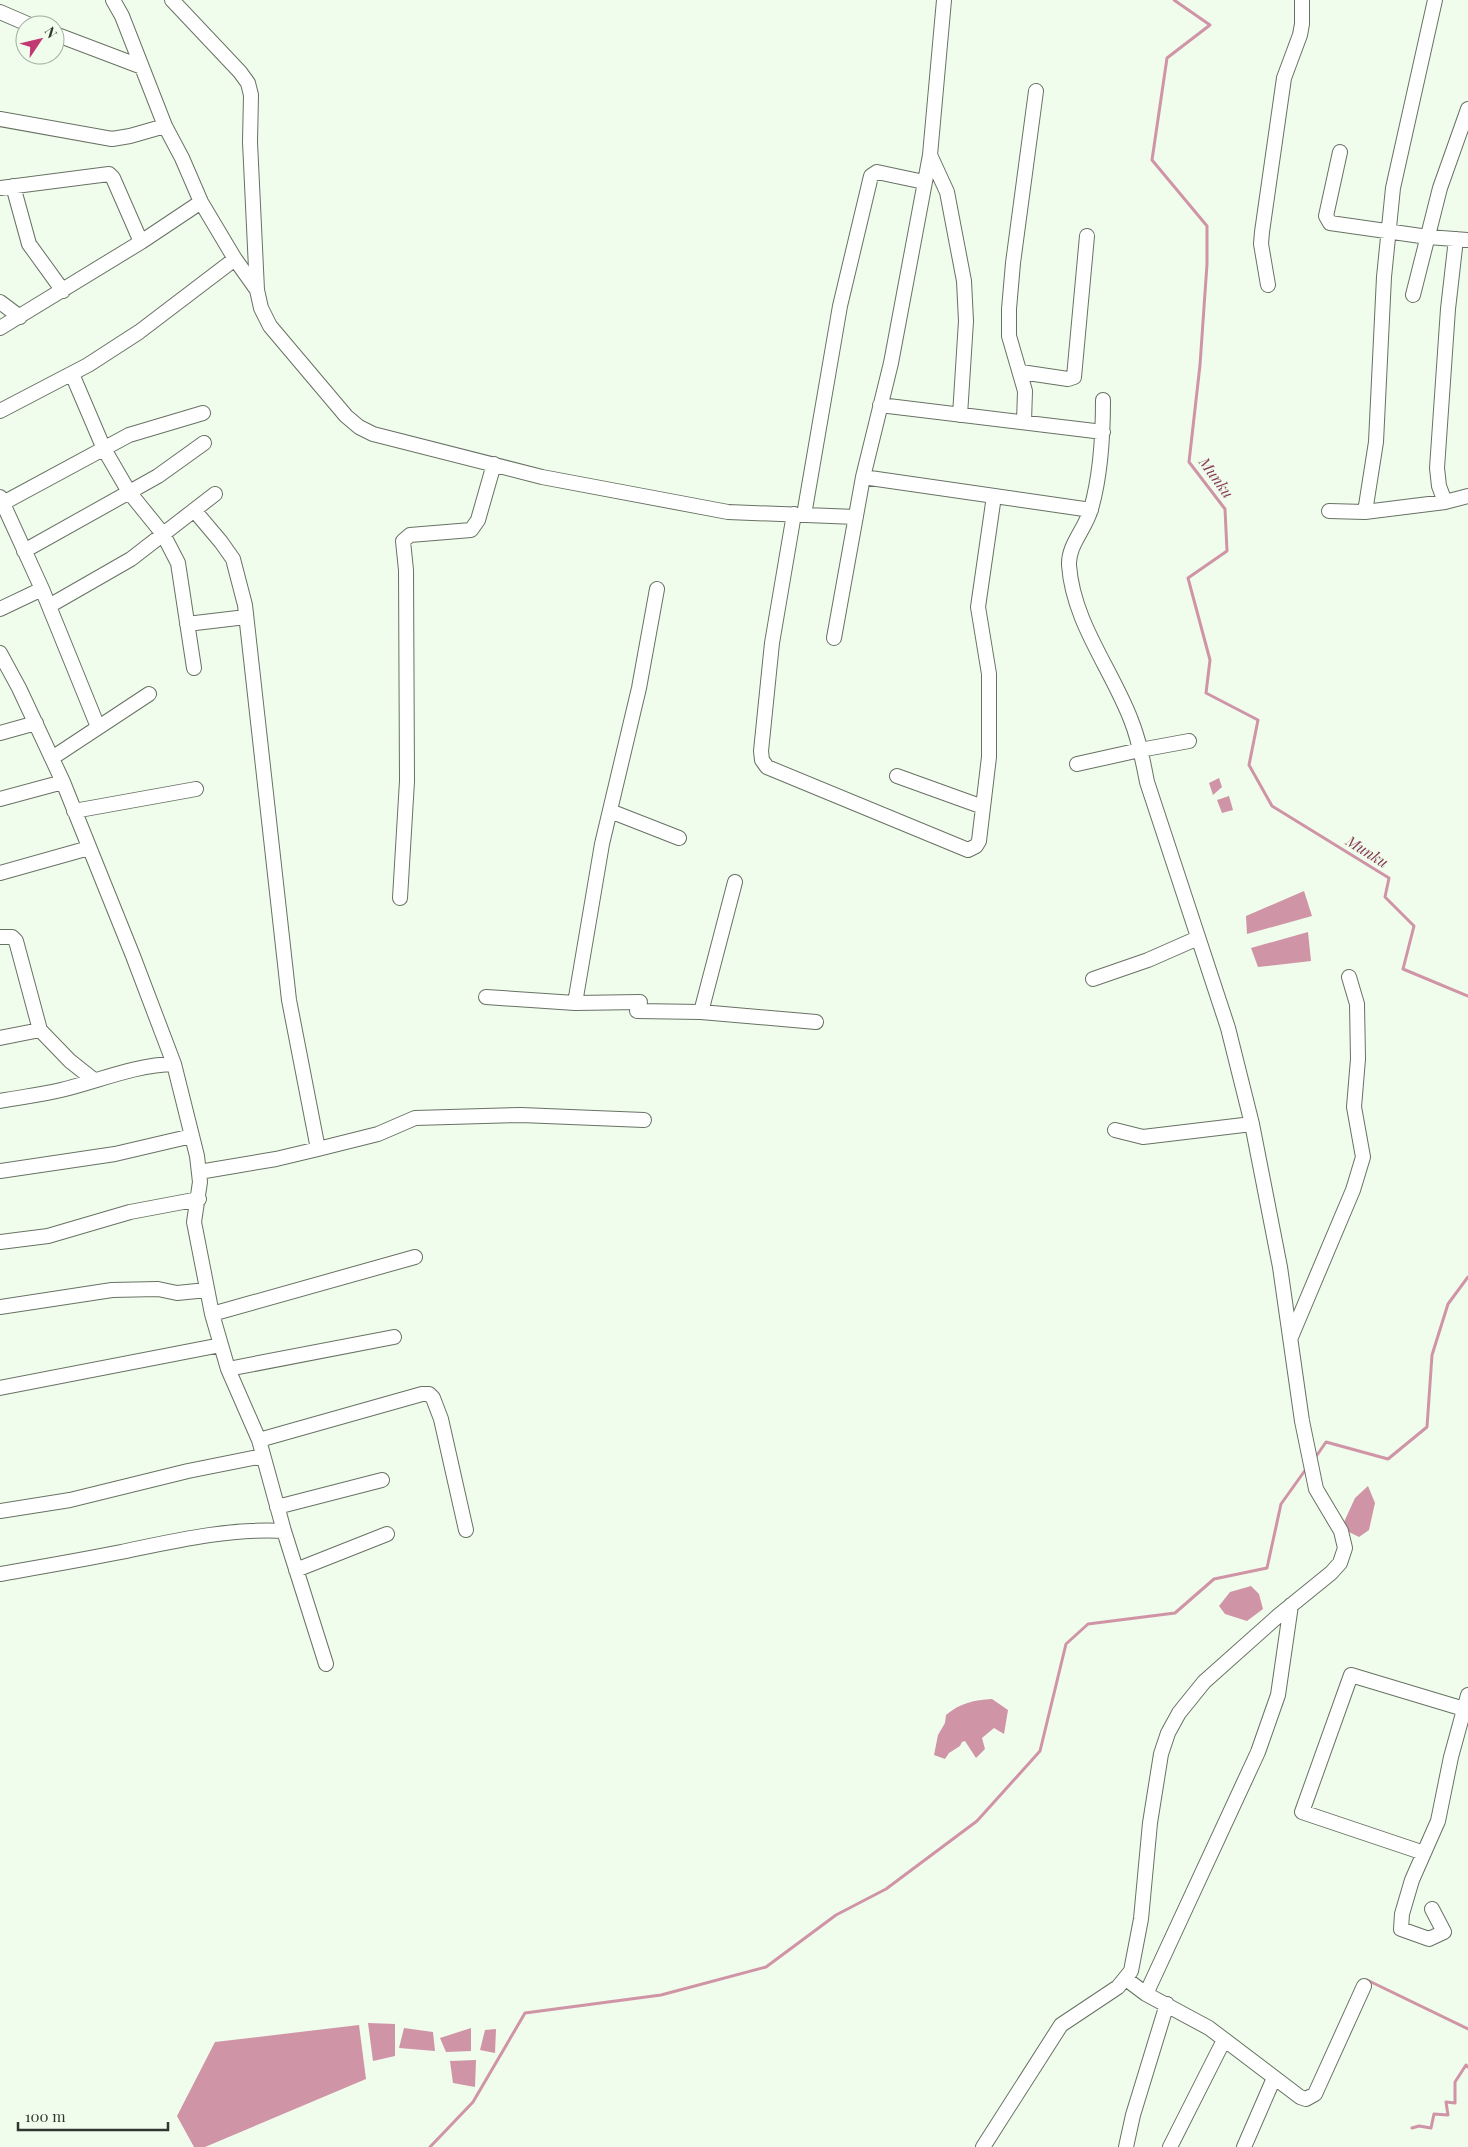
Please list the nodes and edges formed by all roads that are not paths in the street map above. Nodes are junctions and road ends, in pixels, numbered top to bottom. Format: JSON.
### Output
{"nodes":[{"id":1,"x":113,"y":0,"type":"edge"},
{"id":2,"x":172,"y":0,"type":"edge"},
{"id":3,"x":944,"y":0,"type":"edge"},
{"id":4,"x":1302,"y":0,"type":"edge"},
{"id":5,"x":1435,"y":0,"type":"edge"},
{"id":6,"x":0,"y":12,"type":"edge"},
{"id":7,"x":15,"y":18,"type":"edge"},
{"id":8,"x":65,"y":38,"type":"edge"},
{"id":9,"x":142,"y":67,"type":"junction"},
{"id":10,"x":1036,"y":91,"type":"dead end"},
{"id":11,"x":1468,"y":109,"type":"edge"},
{"id":12,"x":0,"y":119,"type":"edge"},
{"id":13,"x":165,"y":126,"type":"junction"},
{"id":14,"x":1340,"y":152,"type":"dead end"},
{"id":15,"x":930,"y":155,"type":"junction"},
{"id":16,"x":924,"y":182,"type":"junction"},
{"id":17,"x":6,"y":187,"type":"edge"},
{"id":18,"x":200,"y":202,"type":"junction"},
{"id":19,"x":1388,"y":232,"type":"junction"},
{"id":20,"x":1088,"y":236,"type":"dead end"},
{"id":21,"x":1428,"y":238,"type":"junction"},
{"id":22,"x":1462,"y":239,"type":"edge"},
{"id":23,"x":141,"y":242,"type":"junction"},
{"id":24,"x":235,"y":259,"type":"junction"},
{"id":25,"x":1268,"y":286,"type":"dead end"},
{"id":26,"x":257,"y":290,"type":"junction"},
{"id":27,"x":63,"y":291,"type":"junction"},
{"id":28,"x":1413,"y":295,"type":"dead end"},
{"id":29,"x":0,"y":302,"type":"edge"},
{"id":30,"x":20,"y":317,"type":"junction"},
{"id":31,"x":0,"y":328,"type":"edge"},
{"id":32,"x":1021,"y":372,"type":"junction"},
{"id":33,"x":72,"y":374,"type":"junction"},
{"id":34,"x":1103,"y":400,"type":"dead end"},
{"id":35,"x":880,"y":405,"type":"junction"},
{"id":36,"x":0,"y":411,"type":"edge"},
{"id":37,"x":203,"y":413,"type":"dead end"},
{"id":38,"x":960,"y":415,"type":"junction"},
{"id":39,"x":1024,"y":422,"type":"junction"},
{"id":40,"x":1103,"y":432,"type":"junction"},
{"id":41,"x":204,"y":443,"type":"dead end"},
{"id":42,"x":104,"y":449,"type":"junction"},
{"id":43,"x":494,"y":464,"type":"junction"},
{"id":44,"x":863,"y":477,"type":"junction"},
{"id":45,"x":130,"y":492,"type":"junction"},
{"id":46,"x":215,"y":494,"type":"dead end"},
{"id":47,"x":994,"y":496,"type":"junction"},
{"id":48,"x":1468,"y":496,"type":"edge"},
{"id":49,"x":1,"y":500,"type":"edge"},
{"id":50,"x":1445,"y":502,"type":"junction"},
{"id":51,"x":194,"y":510,"type":"junction"},
{"id":52,"x":1091,"y":510,"type":"junction"},
{"id":53,"x":1329,"y":512,"type":"dead end"},
{"id":54,"x":1365,"y":512,"type":"junction"},
{"id":55,"x":799,"y":514,"type":"junction"},
{"id":56,"x":856,"y":516,"type":"junction"},
{"id":57,"x":163,"y":534,"type":"junction"},
{"id":58,"x":24,"y":551,"type":"junction"},
{"id":59,"x":42,"y":588,"type":"junction"},
{"id":60,"x":657,"y":589,"type":"dead end"},
{"id":61,"x":49,"y":606,"type":"junction"},
{"id":62,"x":0,"y":610,"type":"edge"},
{"id":63,"x":246,"y":617,"type":"junction"},
{"id":64,"x":187,"y":624,"type":"junction"},
{"id":65,"x":834,"y":638,"type":"dead end"},
{"id":66,"x":0,"y":653,"type":"edge"},
{"id":67,"x":194,"y":668,"type":"dead end"},
{"id":68,"x":149,"y":694,"type":"dead end"},
{"id":69,"x":36,"y":723,"type":"junction"},
{"id":70,"x":98,"y":727,"type":"junction"},
{"id":71,"x":0,"y":733,"type":"edge"},
{"id":72,"x":1189,"y":741,"type":"dead end"},
{"id":73,"x":1140,"y":750,"type":"junction"},
{"id":74,"x":52,"y":758,"type":"junction"},
{"id":75,"x":1077,"y":764,"type":"dead end"},
{"id":76,"x":897,"y":776,"type":"dead end"},
{"id":77,"x":63,"y":782,"type":"junction"},
{"id":78,"x":196,"y":789,"type":"dead end"},
{"id":79,"x":0,"y":799,"type":"edge"},
{"id":80,"x":983,"y":807,"type":"junction"},
{"id":81,"x":74,"y":811,"type":"junction"},
{"id":82,"x":610,"y":811,"type":"junction"},
{"id":83,"x":679,"y":838,"type":"dead end"},
{"id":84,"x":89,"y":848,"type":"junction"},
{"id":85,"x":0,"y":873,"type":"edge"},
{"id":86,"x":735,"y":882,"type":"dead end"},
{"id":87,"x":400,"y":898,"type":"dead end"},
{"id":88,"x":0,"y":937,"type":"edge"},
{"id":89,"x":1198,"y":938,"type":"junction"},
{"id":90,"x":1349,"y":977,"type":"dead end"},
{"id":91,"x":1093,"y":979,"type":"dead end"},
{"id":92,"x":486,"y":997,"type":"dead end"},
{"id":93,"x":575,"y":1003,"type":"junction"},
{"id":94,"x":701,"y":1012,"type":"junction"},
{"id":95,"x":816,"y":1022,"type":"dead end"},
{"id":96,"x":40,"y":1030,"type":"junction"},
{"id":97,"x":0,"y":1038,"type":"edge"},
{"id":98,"x":174,"y":1064,"type":"junction"},
{"id":99,"x":94,"y":1080,"type":"junction"},
{"id":100,"x":0,"y":1101,"type":"edge"},
{"id":101,"x":644,"y":1120,"type":"dead end"},
{"id":102,"x":1252,"y":1124,"type":"junction"},
{"id":103,"x":1115,"y":1130,"type":"dead end"},
{"id":104,"x":192,"y":1136,"type":"junction"},
{"id":105,"x":318,"y":1149,"type":"junction"},
{"id":106,"x":0,"y":1171,"type":"edge"},
{"id":107,"x":199,"y":1172,"type":"junction"},
{"id":108,"x":199,"y":1199,"type":"junction"},
{"id":109,"x":0,"y":1242,"type":"edge"},
{"id":110,"x":415,"y":1257,"type":"dead end"},
{"id":111,"x":207,"y":1290,"type":"junction"},
{"id":112,"x":0,"y":1307,"type":"edge"},
{"id":113,"x":212,"y":1314,"type":"junction"},
{"id":114,"x":394,"y":1337,"type":"dead end"},
{"id":115,"x":1290,"y":1338,"type":"junction"},
{"id":116,"x":221,"y":1345,"type":"junction"},
{"id":117,"x":228,"y":1369,"type":"junction"},
{"id":118,"x":0,"y":1388,"type":"edge"},
{"id":119,"x":259,"y":1440,"type":"junction"},
{"id":120,"x":263,"y":1456,"type":"junction"},
{"id":121,"x":382,"y":1480,"type":"dead end"},
{"id":122,"x":278,"y":1507,"type":"junction"},
{"id":123,"x":0,"y":1510,"type":"edge"},
{"id":124,"x":466,"y":1530,"type":"dead end"},
{"id":125,"x":284,"y":1531,"type":"junction"},
{"id":126,"x":387,"y":1534,"type":"dead end"},
{"id":127,"x":296,"y":1570,"type":"junction"},
{"id":128,"x":0,"y":1574,"type":"edge"},
{"id":129,"x":1291,"y":1605,"type":"junction"},
{"id":130,"x":326,"y":1664,"type":"dead end"},
{"id":131,"x":1468,"y":1695,"type":"edge"},
{"id":132,"x":1464,"y":1709,"type":"junction"},
{"id":133,"x":1424,"y":1853,"type":"junction"},
{"id":134,"x":1432,"y":1910,"type":"dead end"},
{"id":135,"x":1126,"y":1979,"type":"junction"},
{"id":136,"x":1364,"y":1986,"type":"dead end"},
{"id":137,"x":1146,"y":1994,"type":"junction"},
{"id":138,"x":1167,"y":2004,"type":"junction"},
{"id":139,"x":1224,"y":2040,"type":"junction"},
{"id":140,"x":1274,"y":2078,"type":"junction"},
{"id":141,"x":982,"y":2147,"type":"edge"},
{"id":142,"x":1126,"y":2147,"type":"edge"},
{"id":143,"x":1170,"y":2147,"type":"edge"},
{"id":144,"x":1244,"y":2147,"type":"edge"}],
"edges":[{"from":1,"to":9,"type":"street"},
{"from":2,"to":26,"type":"street"},
{"from":3,"to":15,"type":"street"},
{"from":4,"to":25,"type":"street"},
{"from":5,"to":19,"type":"street"},
{"from":6,"to":7,"type":"street"},
{"from":8,"to":9,"type":"street"},
{"from":9,"to":13,"type":"street"},
{"from":10,"to":32,"type":"street"},
{"from":11,"to":21,"type":"street"},
{"from":12,"to":13,"type":"street"},
{"from":13,"to":18,"type":"street"},
{"from":14,"to":19,"type":"street"},
{"from":15,"to":16,"type":"street"},
{"from":15,"to":38,"type":"street"},
{"from":16,"to":35,"type":"street"},
{"from":16,"to":55,"type":"street"},
{"from":17,"to":23,"type":"street"},
{"from":17,"to":27,"type":"street"},
{"from":18,"to":23,"type":"street"},
{"from":18,"to":24,"type":"street"},
{"from":19,"to":21,"type":"street"},
{"from":19,"to":54,"type":"street"},
{"from":20,"to":32,"type":"street"},
{"from":21,"to":22,"type":"street"},
{"from":21,"to":28,"type":"street"},
{"from":22,"to":50,"type":"street"},
{"from":23,"to":27,"type":"street"},
{"from":24,"to":26,"type":"street"},
{"from":24,"to":33,"type":"street"},
{"from":26,"to":43,"type":"street"},
{"from":27,"to":30,"type":"street"},
{"from":29,"to":30,"type":"street"},
{"from":30,"to":31,"type":"street"},
{"from":32,"to":39,"type":"street"},
{"from":33,"to":36,"type":"street"},
{"from":33,"to":42,"type":"street"},
{"from":34,"to":40,"type":"street"},
{"from":35,"to":38,"type":"street"},
{"from":35,"to":44,"type":"street"},
{"from":37,"to":42,"type":"street"},
{"from":38,"to":39,"type":"street"},
{"from":39,"to":40,"type":"street"},
{"from":40,"to":52,"type":"street"},
{"from":41,"to":45,"type":"street"},
{"from":42,"to":45,"type":"street"},
{"from":42,"to":49,"type":"street"},
{"from":43,"to":55,"type":"street"},
{"from":43,"to":87,"type":"street"},
{"from":44,"to":47,"type":"street"},
{"from":44,"to":56,"type":"street"},
{"from":45,"to":57,"type":"street"},
{"from":45,"to":58,"type":"street"},
{"from":46,"to":51,"type":"street"},
{"from":47,"to":52,"type":"street"},
{"from":47,"to":80,"type":"street"},
{"from":48,"to":50,"type":"street"},
{"from":49,"to":58,"type":"street"},
{"from":50,"to":54,"type":"street"},
{"from":51,"to":57,"type":"street"},
{"from":51,"to":63,"type":"street"},
{"from":52,"to":73,"type":"street"},
{"from":53,"to":54,"type":"street"},
{"from":55,"to":56,"type":"street"},
{"from":55,"to":80,"type":"street"},
{"from":56,"to":65,"type":"street"},
{"from":57,"to":61,"type":"street"},
{"from":57,"to":64,"type":"street"},
{"from":58,"to":59,"type":"street"},
{"from":59,"to":61,"type":"street"},
{"from":59,"to":62,"type":"street"},
{"from":60,"to":82,"type":"street"},
{"from":61,"to":70,"type":"street"},
{"from":63,"to":64,"type":"street"},
{"from":63,"to":105,"type":"street"},
{"from":64,"to":67,"type":"street"},
{"from":66,"to":69,"type":"street"},
{"from":68,"to":70,"type":"street"},
{"from":69,"to":71,"type":"street"},
{"from":69,"to":74,"type":"street"},
{"from":70,"to":74,"type":"street"},
{"from":72,"to":73,"type":"street"},
{"from":73,"to":75,"type":"street"},
{"from":73,"to":89,"type":"street"},
{"from":74,"to":77,"type":"street"},
{"from":76,"to":80,"type":"street"},
{"from":77,"to":79,"type":"street"},
{"from":77,"to":81,"type":"street"},
{"from":78,"to":81,"type":"street"},
{"from":81,"to":84,"type":"street"},
{"from":82,"to":83,"type":"street"},
{"from":82,"to":93,"type":"street"},
{"from":84,"to":85,"type":"street"},
{"from":84,"to":98,"type":"street"},
{"from":86,"to":94,"type":"street"},
{"from":88,"to":96,"type":"street"},
{"from":89,"to":91,"type":"street"},
{"from":89,"to":102,"type":"street"},
{"from":90,"to":115,"type":"street"},
{"from":92,"to":93,"type":"street"},
{"from":93,"to":94,"type":"street"},
{"from":94,"to":95,"type":"street"},
{"from":96,"to":97,"type":"street"},
{"from":96,"to":99,"type":"street"},
{"from":98,"to":99,"type":"street"},
{"from":98,"to":104,"type":"street"},
{"from":99,"to":100,"type":"street"},
{"from":101,"to":105,"type":"street"},
{"from":102,"to":103,"type":"street"},
{"from":102,"to":115,"type":"street"},
{"from":104,"to":106,"type":"street"},
{"from":104,"to":107,"type":"street"},
{"from":105,"to":107,"type":"street"},
{"from":107,"to":108,"type":"street"},
{"from":108,"to":109,"type":"street"},
{"from":108,"to":111,"type":"street"},
{"from":110,"to":113,"type":"street"},
{"from":111,"to":112,"type":"street"},
{"from":111,"to":113,"type":"street"},
{"from":113,"to":116,"type":"street"},
{"from":114,"to":117,"type":"street"},
{"from":115,"to":129,"type":"street"},
{"from":116,"to":117,"type":"street"},
{"from":116,"to":118,"type":"street"},
{"from":117,"to":119,"type":"street"},
{"from":119,"to":120,"type":"street"},
{"from":119,"to":124,"type":"street"},
{"from":120,"to":122,"type":"street"},
{"from":120,"to":123,"type":"street"},
{"from":121,"to":122,"type":"street"},
{"from":122,"to":125,"type":"street"},
{"from":125,"to":127,"type":"street"},
{"from":125,"to":128,"type":"street"},
{"from":126,"to":127,"type":"street"},
{"from":127,"to":130,"type":"street"},
{"from":129,"to":135,"type":"street"},
{"from":129,"to":137,"type":"street"},
{"from":131,"to":132,"type":"street"},
{"from":132,"to":133,"type":"street"},
{"from":132,"to":133,"type":"street"},
{"from":133,"to":134,"type":"street"},
{"from":135,"to":137,"type":"street"},
{"from":135,"to":141,"type":"street"},
{"from":136,"to":140,"type":"street"},
{"from":137,"to":138,"type":"street"},
{"from":138,"to":139,"type":"street"},
{"from":138,"to":142,"type":"street"},
{"from":139,"to":140,"type":"street"},
{"from":139,"to":143,"type":"street"},
{"from":140,"to":144,"type":"street"}]}
